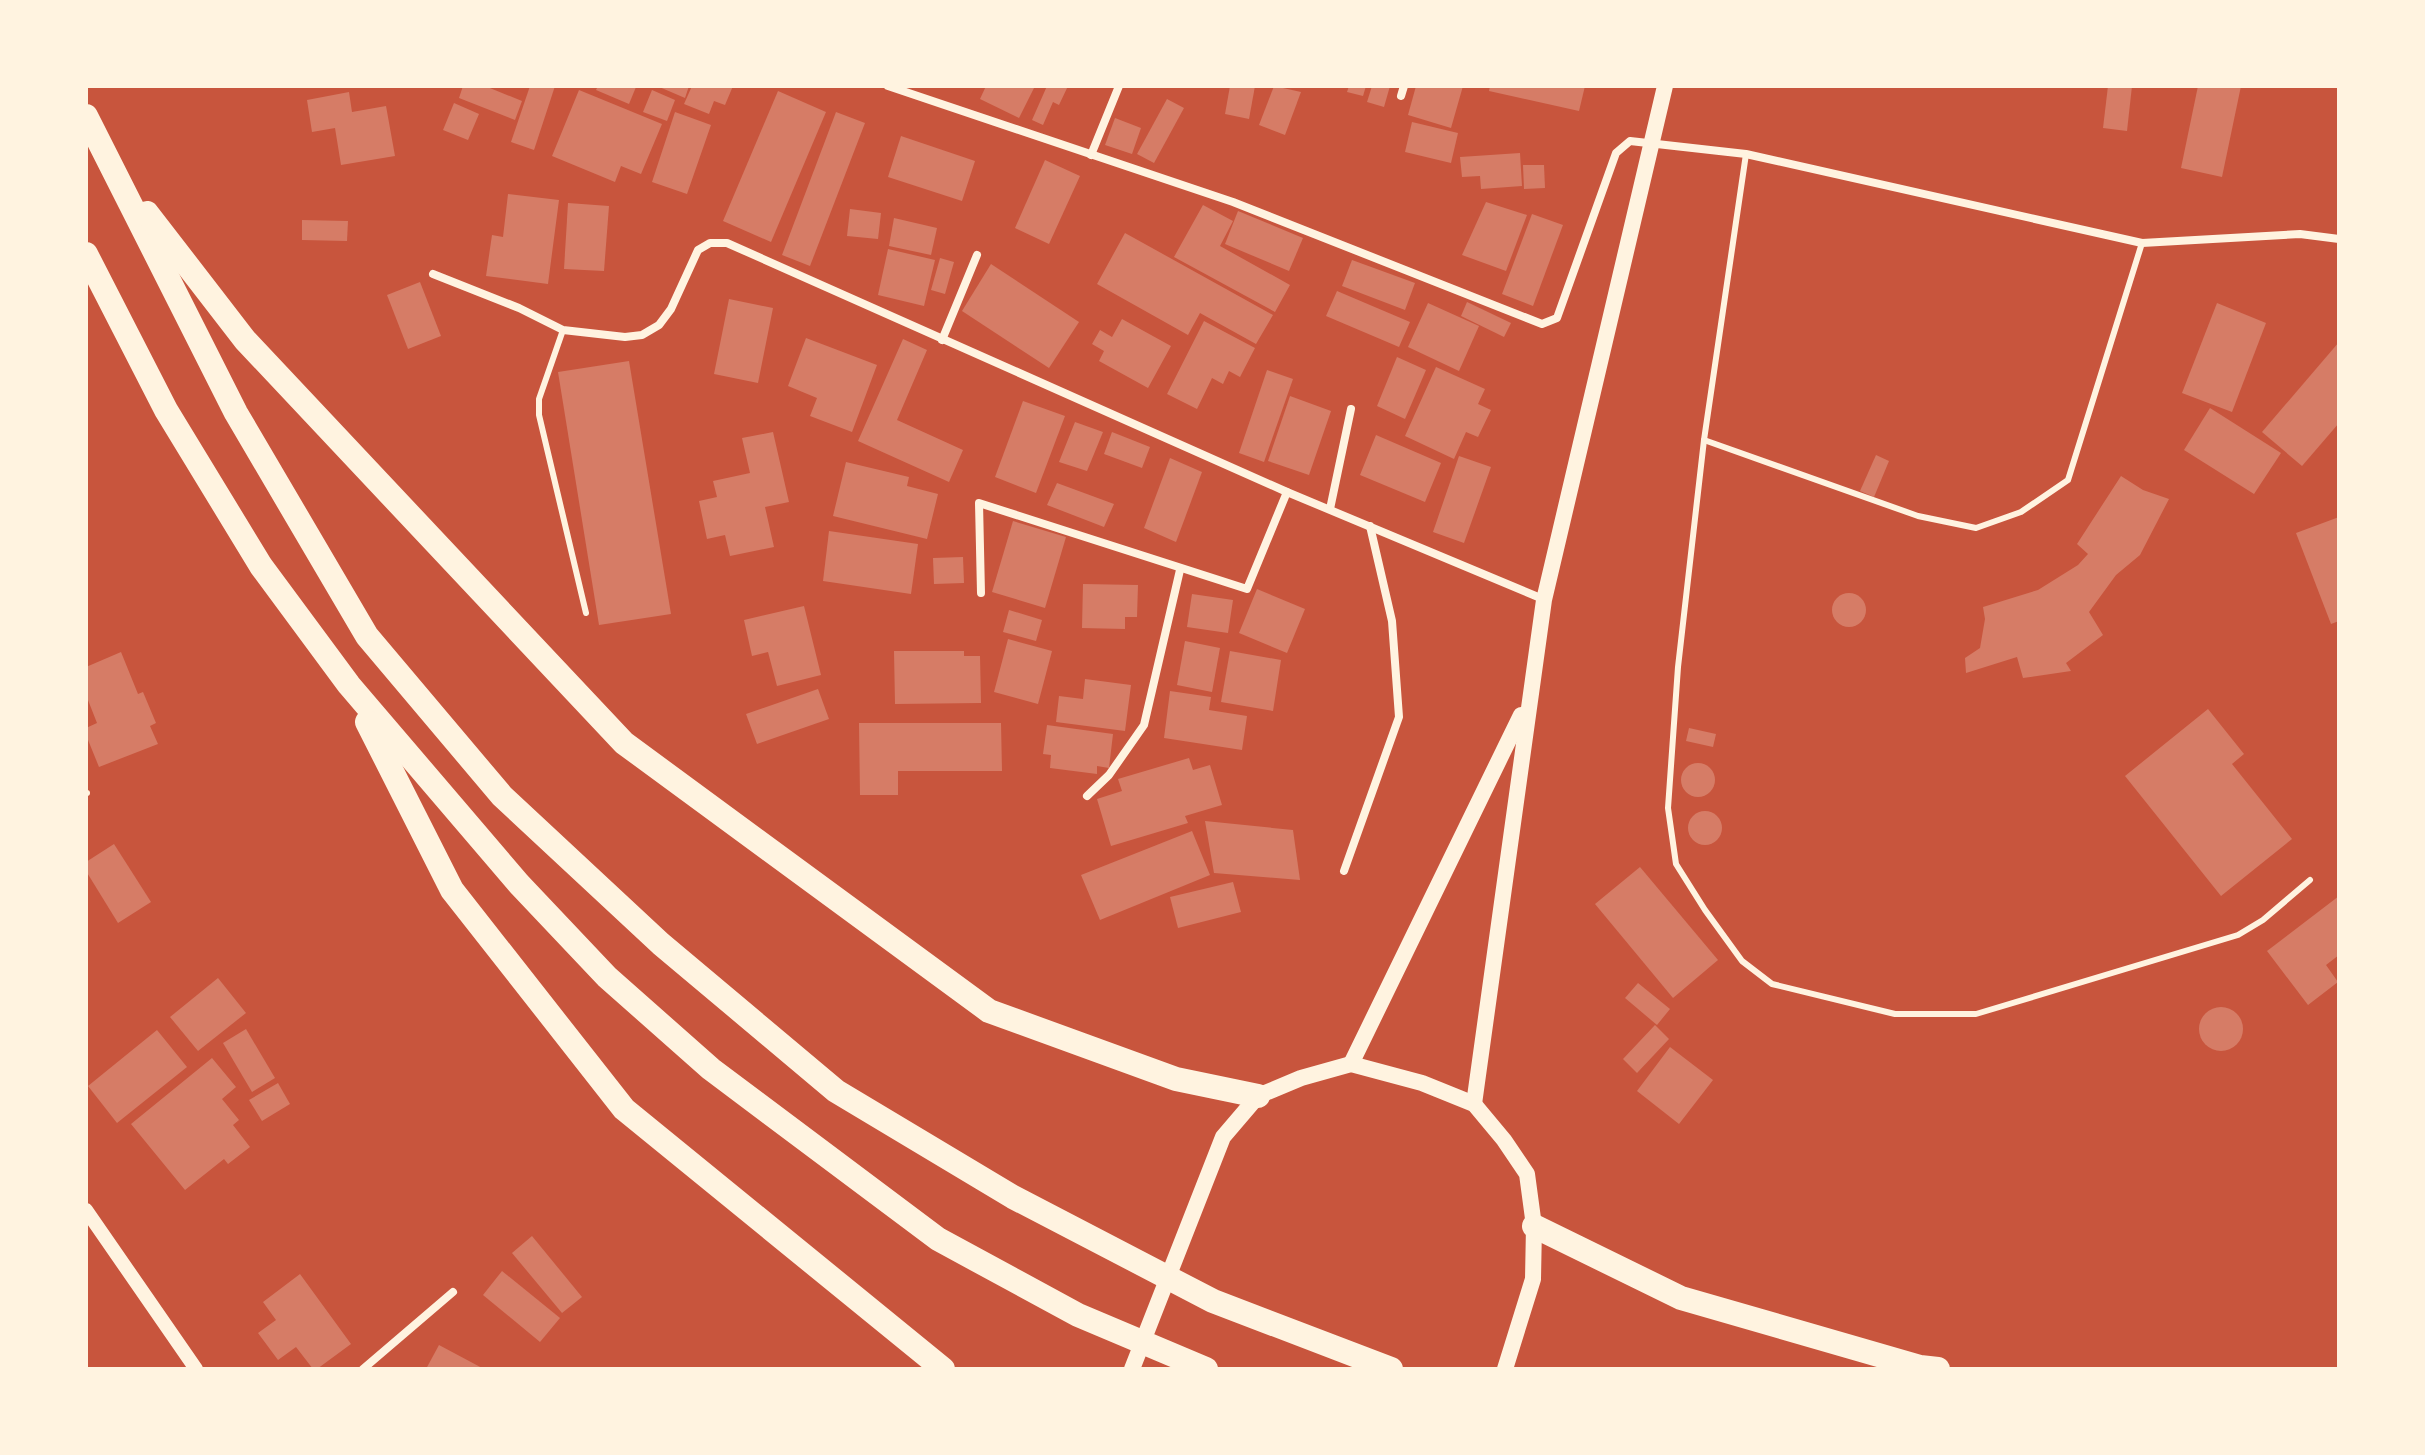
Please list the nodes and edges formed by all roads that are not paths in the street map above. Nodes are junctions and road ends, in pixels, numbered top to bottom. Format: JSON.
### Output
{"nodes":[{"id":1,"x":888,"y":86,"type":"edge"},
{"id":2,"x":1119,"y":86,"type":"edge"},
{"id":3,"x":1665,"y":86,"type":"edge"},
{"id":4,"x":86,"y":116,"type":"edge"},
{"id":5,"x":1652,"y":141,"type":"junction"},
{"id":6,"x":1746,"y":154,"type":"junction"},
{"id":7,"x":1091,"y":155,"type":"junction"},
{"id":8,"x":112,"y":167,"type":"junction"},
{"id":9,"x":2339,"y":239,"type":"edge"},
{"id":10,"x":2142,"y":243,"type":"junction"},
{"id":11,"x":86,"y":254,"type":"edge"},
{"id":12,"x":977,"y":255,"type":"dead end"},
{"id":13,"x":433,"y":274,"type":"dead end"},
{"id":14,"x":563,"y":330,"type":"junction"},
{"id":15,"x":942,"y":340,"type":"junction"},
{"id":16,"x":1351,"y":409,"type":"dead end"},
{"id":17,"x":1704,"y":440,"type":"junction"},
{"id":18,"x":1287,"y":492,"type":"junction"},
{"id":19,"x":1330,"y":509,"type":"junction"},
{"id":20,"x":1370,"y":526,"type":"junction"},
{"id":21,"x":1180,"y":570,"type":"junction"},
{"id":22,"x":981,"y":593,"type":"dead end"},
{"id":23,"x":1544,"y":600,"type":"junction"},
{"id":24,"x":586,"y":613,"type":"dead end"},
{"id":25,"x":349,"y":685,"type":"junction"},
{"id":26,"x":1527,"y":703,"type":"junction"},
{"id":27,"x":1087,"y":796,"type":"dead end"},
{"id":28,"x":1344,"y":871,"type":"dead end"},
{"id":29,"x":2310,"y":880,"type":"dead end"},
{"id":30,"x":1351,"y":1064,"type":"junction"},
{"id":31,"x":1258,"y":1096,"type":"junction"},
{"id":32,"x":1474,"y":1104,"type":"junction"},
{"id":33,"x":86,"y":1210,"type":"edge"},
{"id":34,"x":1534,"y":1226,"type":"junction"},
{"id":35,"x":453,"y":1292,"type":"dead end"},
{"id":36,"x":196,"y":1369,"type":"edge"},
{"id":37,"x":363,"y":1369,"type":"edge"},
{"id":38,"x":943,"y":1369,"type":"edge"},
{"id":39,"x":1132,"y":1369,"type":"edge"},
{"id":40,"x":1206,"y":1369,"type":"edge"},
{"id":41,"x":1391,"y":1369,"type":"edge"},
{"id":42,"x":1505,"y":1369,"type":"edge"},
{"id":43,"x":1938,"y":1369,"type":"edge"}],
"edges":[{"from":1,"to":7,"type":"street"},
{"from":2,"to":7,"type":"street"},
{"from":3,"to":5,"type":"main road"},
{"from":4,"to":8,"type":"highway"},
{"from":5,"to":6,"type":"street"},
{"from":5,"to":7,"type":"street"},
{"from":5,"to":23,"type":"main road"},
{"from":6,"to":10,"type":"street"},
{"from":6,"to":17,"type":"lane"},
{"from":8,"to":31,"type":"highway"},
{"from":8,"to":41,"type":"highway"},
{"from":9,"to":10,"type":"street"},
{"from":10,"to":17,"type":"lane"},
{"from":11,"to":25,"type":"highway"},
{"from":12,"to":15,"type":"street"},
{"from":13,"to":14,"type":"street"},
{"from":14,"to":15,"type":"street"},
{"from":14,"to":24,"type":"lane"},
{"from":15,"to":18,"type":"street"},
{"from":16,"to":19,"type":"street"},
{"from":17,"to":29,"type":"lane"},
{"from":18,"to":19,"type":"street"},
{"from":18,"to":21,"type":"street"},
{"from":19,"to":20,"type":"street"},
{"from":20,"to":23,"type":"street"},
{"from":20,"to":28,"type":"street"},
{"from":21,"to":22,"type":"street"},
{"from":21,"to":27,"type":"street"},
{"from":23,"to":26,"type":"main road"},
{"from":25,"to":38,"type":"highway"},
{"from":25,"to":40,"type":"highway"},
{"from":26,"to":30,"type":"main road"},
{"from":26,"to":32,"type":"main road"},
{"from":30,"to":31,"type":"main road"},
{"from":30,"to":32,"type":"main road"},
{"from":31,"to":39,"type":"main road"},
{"from":32,"to":34,"type":"main road"},
{"from":33,"to":36,"type":"street"},
{"from":34,"to":42,"type":"main road"},
{"from":34,"to":43,"type":"highway"},
{"from":35,"to":37,"type":"street"}]}
